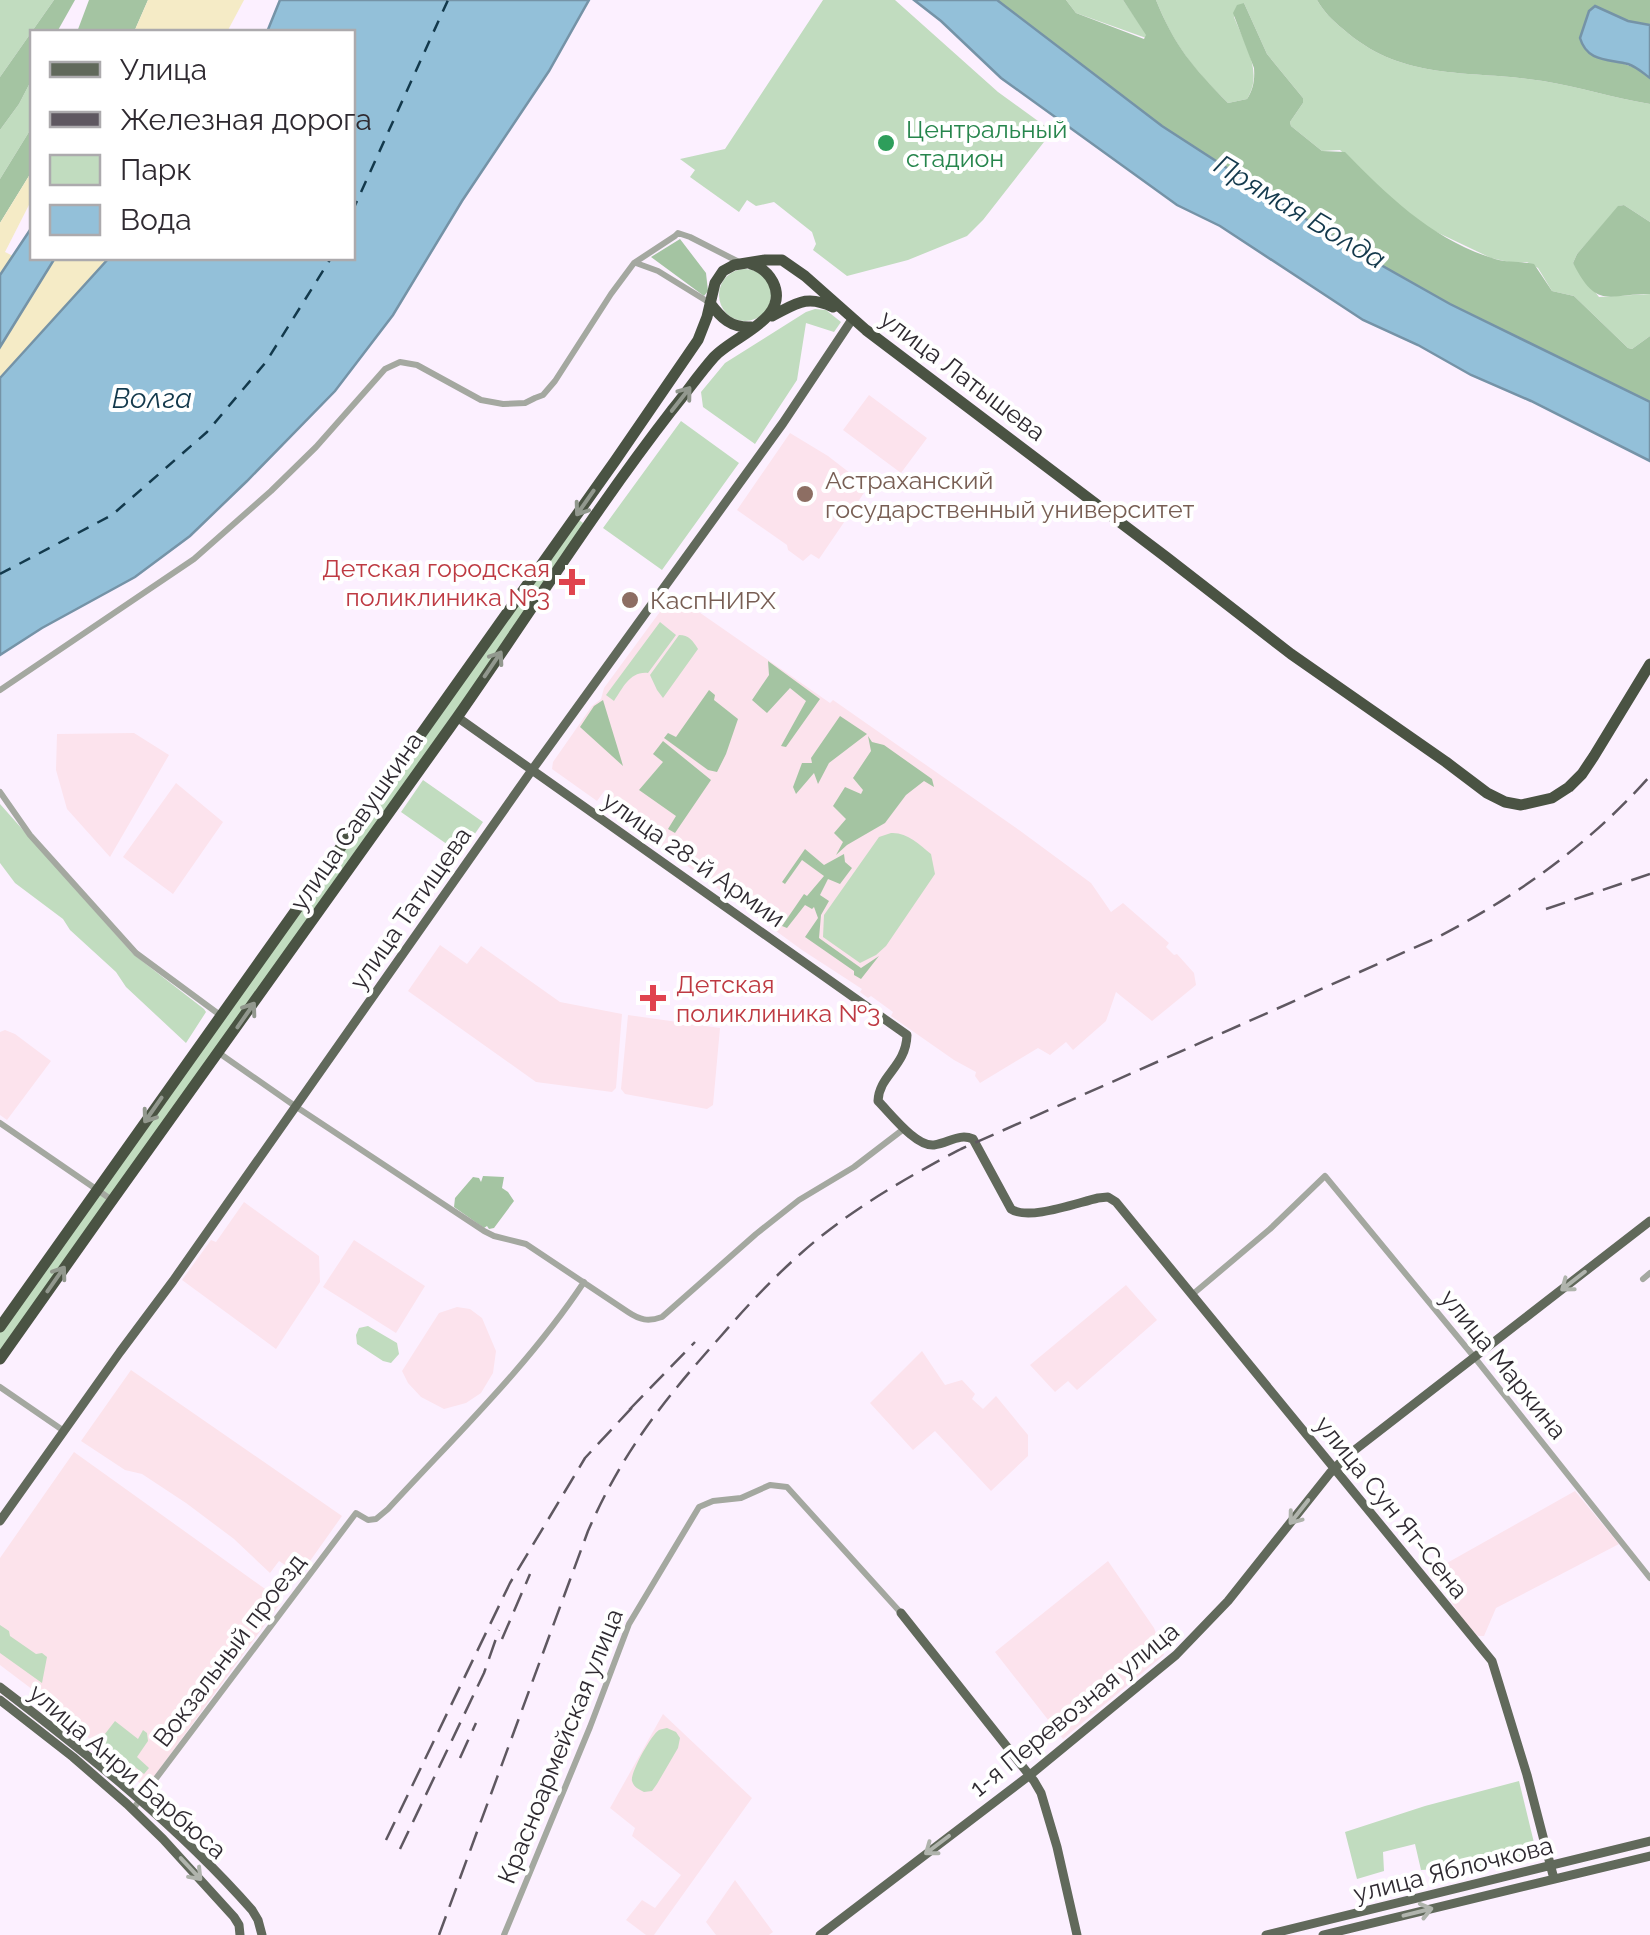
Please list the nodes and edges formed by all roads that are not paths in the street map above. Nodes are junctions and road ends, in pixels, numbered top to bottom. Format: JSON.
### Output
{"nodes":[{"id":1,"x":634,"y":263,"type":"junction"},
{"id":2,"x":744,"y":264,"type":"junction"},
{"id":3,"x":806,"y":276,"type":"junction"},
{"id":4,"x":806,"y":300,"type":"junction"},
{"id":5,"x":710,"y":303,"type":"junction"},
{"id":6,"x":765,"y":320,"type":"junction"},
{"id":7,"x":852,"y":320,"type":"junction"},
{"id":8,"x":1650,"y":664,"type":"edge"},
{"id":9,"x":1650,"y":679,"type":"edge"},
{"id":10,"x":0,"y":690,"type":"edge"},
{"id":11,"x":457,"y":718,"type":"junction"},
{"id":12,"x":532,"y":770,"type":"junction"},
{"id":13,"x":0,"y":792,"type":"edge"},
{"id":14,"x":220,"y":1014,"type":"junction"},
{"id":15,"x":219,"y":1053,"type":"junction"},
{"id":16,"x":294,"y":1106,"type":"junction"},
{"id":17,"x":0,"y":1124,"type":"edge"},
{"id":18,"x":905,"y":1128,"type":"junction"},
{"id":19,"x":96,"y":1190,"type":"junction"},
{"id":20,"x":112,"y":1200,"type":"junction"},
{"id":21,"x":1650,"y":1221,"type":"edge"},
{"id":22,"x":584,"y":1282,"type":"junction"},
{"id":23,"x":1193,"y":1294,"type":"junction"},
{"id":24,"x":0,"y":1327,"type":"edge"},
{"id":25,"x":1475,"y":1358,"type":"junction"},
{"id":26,"x":0,"y":1359,"type":"edge"},
{"id":27,"x":0,"y":1387,"type":"edge"},
{"id":28,"x":64,"y":1430,"type":"junction"},
{"id":29,"x":1334,"y":1468,"type":"junction"},
{"id":30,"x":0,"y":1521,"type":"edge"},
{"id":31,"x":1650,"y":1578,"type":"edge"},
{"id":32,"x":901,"y":1612,"type":"joint"},
{"id":33,"x":0,"y":1687,"type":"edge"},
{"id":34,"x":0,"y":1700,"type":"edge"},
{"id":35,"x":1030,"y":1775,"type":"junction"},
{"id":36,"x":136,"y":1806,"type":"junction"},
{"id":37,"x":1650,"y":1841,"type":"edge"},
{"id":38,"x":1650,"y":1856,"type":"edge"},
{"id":39,"x":1550,"y":1865,"type":"junction"},
{"id":40,"x":1554,"y":1879,"type":"junction"},
{"id":41,"x":506,"y":1931,"type":"edge"},
{"id":42,"x":240,"y":1935,"type":"edge"},
{"id":43,"x":262,"y":1935,"type":"edge"},
{"id":44,"x":820,"y":1935,"type":"edge"},
{"id":45,"x":1077,"y":1935,"type":"edge"},
{"id":46,"x":1266,"y":1935,"type":"edge"},
{"id":47,"x":1323,"y":1935,"type":"edge"}],
"edges":[{"from":1,"to":2,"type":"street"},
{"from":1,"to":5,"type":"street"},
{"from":1,"to":10,"type":"street"},
{"from":2,"to":3,"type":"highway","name":"улица Латышева"},
{"from":2,"to":5,"type":"highway","name":"улица Савушкина"},
{"from":2,"to":6,"type":"highway"},
{"from":3,"to":4,"type":"highway"},
{"from":3,"to":7,"type":"highway","name":"улица Латышева"},
{"from":4,"to":6,"type":"highway"},
{"from":4,"to":7,"type":"highway","name":"улица Латышева"},
{"from":5,"to":6,"type":"highway"},
{"from":5,"to":14,"type":"highway","name":"улица Савушкина","one_way":true},
{"from":11,"to":6,"type":"highway","name":"улица Савушкина","one_way":true},
{"from":7,"to":8,"type":"highway","name":"улица Латышева"},
{"from":7,"to":9,"type":"highway","name":"улица Латышева"},
{"from":7,"to":12,"type":"main road","name":"улица Татищева"},
{"from":11,"to":12,"type":"main road","name":"улица 28-й Армии"},
{"from":15,"to":11,"type":"highway","name":"улица Савушкина","one_way":true},
{"from":12,"to":16,"type":"main road","name":"улица Татищева"},
{"from":12,"to":18,"type":"main road","name":"улица 28-й Армии"},
{"from":13,"to":14,"type":"street"},
{"from":14,"to":19,"type":"highway","name":"улица Савушкина","one_way":true},
{"from":15,"to":16,"type":"street"},
{"from":15,"to":20,"type":"highway","name":"улица Савушкина"},
{"from":16,"to":22,"type":"street"},
{"from":16,"to":28,"type":"main road","name":"улица Татищева"},
{"from":17,"to":19,"type":"street"},
{"from":18,"to":22,"type":"street"},
{"from":18,"to":23,"type":"main road","name":"улица Сун Ят-Сена"},
{"from":19,"to":20,"type":"street"},
{"from":19,"to":24,"type":"highway","name":"улица Савушкина"},
{"from":26,"to":20,"type":"highway","name":"улица Савушкина","one_way":true},
{"from":21,"to":25,"type":"main road","name":"1-я Перевозная улица","one_way":true},
{"from":22,"to":36,"type":"street","name":"Вокзальный проезд"},
{"from":23,"to":25,"type":"street","name":"улица Маркина"},
{"from":23,"to":29,"type":"main road","name":"улица Сун Ят-Сена"},
{"from":25,"to":29,"type":"main road","name":"1-я Перевозная улица"},
{"from":25,"to":31,"type":"street","name":"улица Маркина"},
{"from":27,"to":28,"type":"street"},
{"from":28,"to":30,"type":"main road","name":"улица Татищева"},
{"from":29,"to":35,"type":"main road","name":"1-я Перевозная улица","one_way":true},
{"from":29,"to":39,"type":"main road","name":"улица Сун Ят-Сена"},
{"from":32,"to":35,"type":"main road"},
{"from":32,"to":41,"type":"street","name":"Красноармейская улица"},
{"from":33,"to":36,"type":"main road","name":"улица Анри Барбюса"},
{"from":34,"to":36,"type":"main road","name":"улица Анри Барбюса"},
{"from":35,"to":44,"type":"main road","name":"1-я Перевозная улица","one_way":true},
{"from":35,"to":45,"type":"main road"},
{"from":36,"to":42,"type":"main road","name":"улица Анри Барбюса","one_way":true},
{"from":36,"to":43,"type":"main road","name":"улица Анри Барбюса"},
{"from":37,"to":39,"type":"main road","name":"улица Яблочкова"},
{"from":38,"to":40,"type":"main road","name":"улица Яблочкова"},
{"from":39,"to":40,"type":"main road","name":"улица Сун Ят-Сена"},
{"from":39,"to":46,"type":"main road","name":"улица Яблочкова"},
{"from":47,"to":40,"type":"main road","name":"улица Яблочкова","one_way":true}]}
